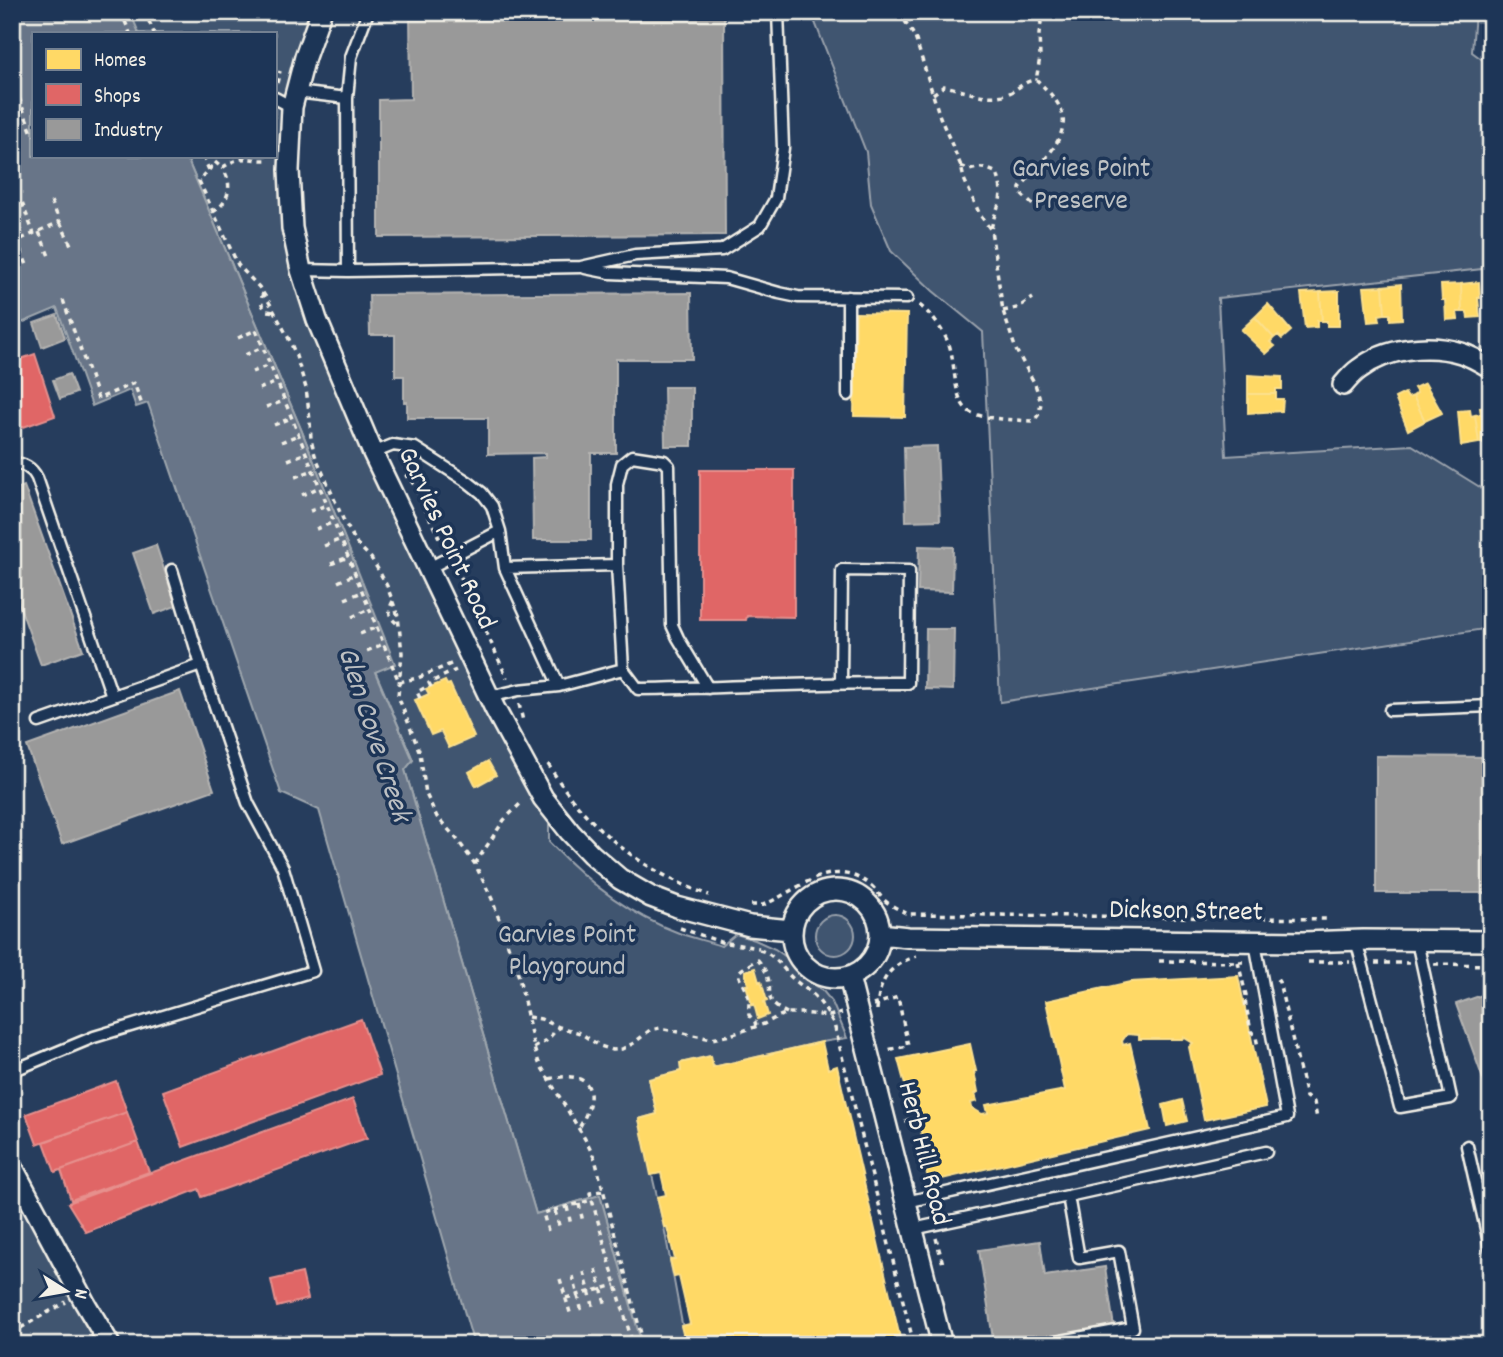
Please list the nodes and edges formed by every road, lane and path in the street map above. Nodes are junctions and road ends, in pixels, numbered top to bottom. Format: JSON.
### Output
{"nodes":[{"id":1,"x":121,"y":12,"type":"edge"},
{"id":2,"x":145,"y":12,"type":"edge"},
{"id":3,"x":321,"y":12,"type":"edge"},
{"id":4,"x":368,"y":12,"type":"edge"},
{"id":5,"x":778,"y":12,"type":"edge"},
{"id":6,"x":902,"y":12,"type":"edge"},
{"id":7,"x":1036,"y":12,"type":"edge"},
{"id":8,"x":130,"y":32,"type":"edge"},
{"id":9,"x":154,"y":32,"type":"edge"},
{"id":10,"x":12,"y":80,"type":"edge"},
{"id":11,"x":1037,"y":80,"type":"junction"},
{"id":12,"x":933,"y":94,"type":"junction"},
{"id":13,"x":19,"y":98,"type":"junction"},
{"id":14,"x":347,"y":98,"type":"junction"},
{"id":15,"x":288,"y":99,"type":"edge"},
{"id":16,"x":12,"y":101,"type":"edge"},
{"id":17,"x":32,"y":133,"type":"edge"},
{"id":18,"x":204,"y":158,"type":"edge"},
{"id":19,"x":242,"y":158,"type":"edge"},
{"id":20,"x":253,"y":158,"type":"edge"},
{"id":21,"x":269,"y":160,"type":"dead end"},
{"id":22,"x":961,"y":166,"type":"junction"},
{"id":23,"x":222,"y":168,"type":"junction"},
{"id":24,"x":209,"y":170,"type":"junction"},
{"id":25,"x":51,"y":201,"type":"dead end"},
{"id":26,"x":22,"y":203,"type":"dead end"},
{"id":27,"x":1036,"y":208,"type":"dead end"},
{"id":28,"x":213,"y":212,"type":"junction"},
{"id":29,"x":60,"y":222,"type":"junction"},
{"id":30,"x":991,"y":230,"type":"junction"},
{"id":31,"x":39,"y":231,"type":"junction"},
{"id":32,"x":34,"y":234,"type":"junction"},
{"id":33,"x":15,"y":242,"type":"edge"},
{"id":34,"x":71,"y":245,"type":"dead end"},
{"id":35,"x":49,"y":256,"type":"dead end"},
{"id":36,"x":27,"y":265,"type":"dead end"},
{"id":37,"x":581,"y":267,"type":"junction"},
{"id":38,"x":301,"y":270,"type":"junction"},
{"id":39,"x":348,"y":271,"type":"junction"},
{"id":40,"x":263,"y":293,"type":"junction"},
{"id":41,"x":848,"y":297,"type":"junction"},
{"id":42,"x":907,"y":298,"type":"joint"},
{"id":43,"x":1033,"y":298,"type":"dead end"},
{"id":44,"x":63,"y":300,"type":"dead end"},
{"id":45,"x":1003,"y":311,"type":"junction"},
{"id":46,"x":275,"y":312,"type":"junction"},
{"id":47,"x":239,"y":338,"type":"dead end"},
{"id":48,"x":263,"y":347,"type":"junction"},
{"id":49,"x":246,"y":355,"type":"dead end"},
{"id":50,"x":270,"y":365,"type":"junction"},
{"id":51,"x":1491,"y":368,"type":"edge"},
{"id":52,"x":252,"y":372,"type":"dead end"},
{"id":53,"x":277,"y":382,"type":"junction"},
{"id":54,"x":1343,"y":384,"type":"dead end"},
{"id":55,"x":258,"y":389,"type":"dead end"},
{"id":56,"x":848,"y":395,"type":"dead end"},
{"id":57,"x":285,"y":400,"type":"junction"},
{"id":58,"x":142,"y":405,"type":"dead end"},
{"id":59,"x":266,"y":407,"type":"dead end"},
{"id":60,"x":292,"y":418,"type":"junction"},
{"id":61,"x":274,"y":425,"type":"dead end"},
{"id":62,"x":299,"y":435,"type":"junction"},
{"id":63,"x":281,"y":442,"type":"dead end"},
{"id":64,"x":306,"y":453,"type":"junction"},
{"id":65,"x":373,"y":453,"type":"junction"},
{"id":66,"x":288,"y":460,"type":"dead end"},
{"id":67,"x":12,"y":463,"type":"edge"},
{"id":68,"x":313,"y":470,"type":"junction"},
{"id":69,"x":295,"y":477,"type":"dead end"},
{"id":70,"x":403,"y":478,"type":"dead end"},
{"id":71,"x":320,"y":487,"type":"junction"},
{"id":72,"x":302,"y":495,"type":"dead end"},
{"id":73,"x":327,"y":505,"type":"junction"},
{"id":74,"x":310,"y":511,"type":"dead end"},
{"id":75,"x":334,"y":522,"type":"junction"},
{"id":76,"x":316,"y":529,"type":"dead end"},
{"id":77,"x":500,"y":531,"type":"junction"},
{"id":78,"x":341,"y":540,"type":"junction"},
{"id":79,"x":324,"y":547,"type":"dead end"},
{"id":80,"x":348,"y":557,"type":"junction"},
{"id":81,"x":450,"y":557,"type":"junction"},
{"id":82,"x":331,"y":564,"type":"dead end"},
{"id":83,"x":617,"y":565,"type":"junction"},
{"id":84,"x":505,"y":568,"type":"junction"},
{"id":85,"x":427,"y":569,"type":"junction"},
{"id":86,"x":172,"y":570,"type":"dead end"},
{"id":87,"x":355,"y":574,"type":"junction"},
{"id":88,"x":338,"y":582,"type":"dead end"},
{"id":89,"x":362,"y":592,"type":"junction"},
{"id":90,"x":345,"y":599,"type":"dead end"},
{"id":91,"x":369,"y":609,"type":"junction"},
{"id":92,"x":352,"y":617,"type":"dead end"},
{"id":93,"x":377,"y":627,"type":"junction"},
{"id":94,"x":360,"y":634,"type":"dead end"},
{"id":95,"x":383,"y":644,"type":"junction"},
{"id":96,"x":367,"y":651,"type":"dead end"},
{"id":97,"x":453,"y":663,"type":"dead end"},
{"id":98,"x":201,"y":664,"type":"junction"},
{"id":99,"x":623,"y":669,"type":"junction"},
{"id":100,"x":399,"y":682,"type":"junction"},
{"id":101,"x":841,"y":682,"type":"junction"},
{"id":102,"x":430,"y":685,"type":"dead end"},
{"id":103,"x":559,"y":686,"type":"junction"},
{"id":104,"x":708,"y":688,"type":"junction"},
{"id":105,"x":513,"y":691,"type":"junction"},
{"id":106,"x":112,"y":696,"type":"junction"},
{"id":107,"x":489,"y":697,"type":"junction"},
{"id":108,"x":420,"y":698,"type":"dead end"},
{"id":109,"x":1491,"y":706,"type":"edge"},
{"id":110,"x":1390,"y":710,"type":"dead end"},
{"id":111,"x":40,"y":722,"type":"dead end"},
{"id":112,"x":525,"y":726,"type":"dead end"},
{"id":113,"x":545,"y":761,"type":"dead end"},
{"id":114,"x":528,"y":798,"type":"dead end"},
{"id":115,"x":475,"y":864,"type":"junction"},
{"id":116,"x":717,"y":897,"type":"dead end"},
{"id":117,"x":746,"y":904,"type":"dead end"},
{"id":118,"x":1330,"y":919,"type":"dead end"},
{"id":119,"x":791,"y":930,"type":"junction"},
{"id":120,"x":880,"y":934,"type":"junction"},
{"id":121,"x":760,"y":940,"type":"dead end"},
{"id":122,"x":1356,"y":940,"type":"junction"},
{"id":123,"x":1417,"y":941,"type":"junction"},
{"id":124,"x":1491,"y":941,"type":"edge"},
{"id":125,"x":1255,"y":942,"type":"junction"},
{"id":126,"x":759,"y":950,"type":"junction"},
{"id":127,"x":918,"y":956,"type":"dead end"},
{"id":128,"x":758,"y":960,"type":"junction"},
{"id":129,"x":1157,"y":961,"type":"dead end"},
{"id":130,"x":1305,"y":962,"type":"dead end"},
{"id":131,"x":1362,"y":963,"type":"junction"},
{"id":132,"x":1422,"y":964,"type":"junction"},
{"id":133,"x":1491,"y":965,"type":"edge"},
{"id":134,"x":1275,"y":970,"type":"dead end"},
{"id":135,"x":849,"y":977,"type":"junction"},
{"id":136,"x":877,"y":1004,"type":"junction"},
{"id":137,"x":870,"y":1006,"type":"dead end"},
{"id":138,"x":877,"y":1012,"type":"dead end"},
{"id":139,"x":787,"y":1013,"type":"junction"},
{"id":140,"x":838,"y":1014,"type":"dead end"},
{"id":141,"x":829,"y":1016,"type":"junction"},
{"id":142,"x":528,"y":1017,"type":"junction"},
{"id":143,"x":756,"y":1026,"type":"junction"},
{"id":144,"x":559,"y":1027,"type":"junction"},
{"id":145,"x":884,"y":1041,"type":"dead end"},
{"id":146,"x":534,"y":1048,"type":"junction"},
{"id":147,"x":1259,"y":1050,"type":"dead end"},
{"id":148,"x":12,"y":1071,"type":"edge"},
{"id":149,"x":549,"y":1079,"type":"junction"},
{"id":150,"x":918,"y":1117,"type":"dead end"},
{"id":151,"x":1317,"y":1119,"type":"dead end"},
{"id":152,"x":905,"y":1121,"type":"dead end"},
{"id":153,"x":579,"y":1128,"type":"junction"},
{"id":154,"x":1467,"y":1146,"type":"dead end"},
{"id":155,"x":1266,"y":1152,"type":"dead end"},
{"id":156,"x":12,"y":1166,"type":"edge"},
{"id":157,"x":602,"y":1191,"type":"junction"},
{"id":158,"x":1068,"y":1196,"type":"junction"},
{"id":159,"x":592,"y":1200,"type":"junction"},
{"id":160,"x":906,"y":1202,"type":"junction"},
{"id":161,"x":579,"y":1204,"type":"junction"},
{"id":162,"x":567,"y":1207,"type":"junction"},
{"id":163,"x":555,"y":1210,"type":"junction"},
{"id":164,"x":583,"y":1222,"type":"dead end"},
{"id":165,"x":571,"y":1225,"type":"dead end"},
{"id":166,"x":933,"y":1226,"type":"junction"},
{"id":167,"x":560,"y":1229,"type":"dead end"},
{"id":168,"x":913,"y":1229,"type":"junction"},
{"id":169,"x":548,"y":1231,"type":"dead end"},
{"id":170,"x":1491,"y":1251,"type":"edge"},
{"id":171,"x":943,"y":1265,"type":"dead end"},
{"id":172,"x":596,"y":1269,"type":"dead end"},
{"id":173,"x":584,"y":1272,"type":"dead end"},
{"id":174,"x":573,"y":1276,"type":"dead end"},
{"id":175,"x":560,"y":1279,"type":"dead end"},
{"id":176,"x":616,"y":1285,"type":"junction"},
{"id":177,"x":602,"y":1289,"type":"junction"},
{"id":178,"x":590,"y":1292,"type":"junction"},
{"id":179,"x":80,"y":1294,"type":"junction"},
{"id":180,"x":578,"y":1295,"type":"junction"},
{"id":181,"x":566,"y":1298,"type":"junction"},
{"id":182,"x":607,"y":1306,"type":"dead end"},
{"id":183,"x":594,"y":1309,"type":"dead end"},
{"id":184,"x":582,"y":1312,"type":"dead end"},
{"id":185,"x":571,"y":1316,"type":"dead end"},
{"id":186,"x":12,"y":1333,"type":"edge"},
{"id":187,"x":110,"y":1345,"type":"edge"},
{"id":188,"x":633,"y":1345,"type":"edge"},
{"id":189,"x":644,"y":1345,"type":"edge"},
{"id":190,"x":914,"y":1345,"type":"edge"},
{"id":191,"x":942,"y":1345,"type":"edge"},
{"id":192,"x":1039,"y":1345,"type":"edge"}],
"edges":[{"from":1,"to":8,"type":"path"},
{"from":2,"to":9,"type":"path"},
{"from":3,"to":15,"type":"street","name":"Garvies Point Road"},
{"from":4,"to":14,"type":"lane"},
{"from":5,"to":37,"type":"lane"},
{"from":6,"to":12,"type":"path"},
{"from":7,"to":11,"type":"path"},
{"from":10,"to":13,"type":"path"},
{"from":11,"to":12,"type":"path"},
{"from":11,"to":27,"type":"path"},
{"from":12,"to":22,"type":"path"},
{"from":13,"to":16,"type":"path"},
{"from":13,"to":17,"type":"path"},
{"from":14,"to":15,"type":"lane"},
{"from":14,"to":39,"type":"lane"},
{"from":15,"to":38,"type":"street","name":"Garvies Point Road"},
{"from":18,"to":24,"type":"path"},
{"from":19,"to":23,"type":"path"},
{"from":20,"to":21,"type":"path"},
{"from":22,"to":30,"type":"path"},
{"from":22,"to":30,"type":"path"},
{"from":23,"to":24,"type":"path"},
{"from":23,"to":28,"type":"path"},
{"from":24,"to":28,"type":"path"},
{"from":25,"to":29,"type":"path"},
{"from":26,"to":32,"type":"path"},
{"from":28,"to":40,"type":"path"},
{"from":29,"to":31,"type":"path"},
{"from":29,"to":34,"type":"path"},
{"from":30,"to":45,"type":"path"},
{"from":31,"to":32,"type":"path"},
{"from":31,"to":35,"type":"path"},
{"from":32,"to":33,"type":"path"},
{"from":33,"to":36,"type":"path"},
{"from":37,"to":39,"type":"lane"},
{"from":37,"to":41,"type":"lane"},
{"from":38,"to":39,"type":"lane"},
{"from":38,"to":65,"type":"street","name":"Garvies Point Road"},
{"from":40,"to":46,"type":"path"},
{"from":40,"to":46,"type":"path"},
{"from":41,"to":42,"type":"lane"},
{"from":41,"to":56,"type":"lane"},
{"from":42,"to":45,"type":"path"},
{"from":43,"to":45,"type":"path"},
{"from":44,"to":58,"type":"path"},
{"from":46,"to":100,"type":"path"},
{"from":47,"to":48,"type":"path"},
{"from":48,"to":49,"type":"path"},
{"from":48,"to":50,"type":"path"},
{"from":50,"to":52,"type":"path"},
{"from":50,"to":53,"type":"path"},
{"from":51,"to":54,"type":"street"},
{"from":53,"to":55,"type":"path"},
{"from":53,"to":57,"type":"path"},
{"from":57,"to":59,"type":"path"},
{"from":57,"to":60,"type":"path"},
{"from":60,"to":61,"type":"path"},
{"from":60,"to":62,"type":"path"},
{"from":62,"to":63,"type":"path"},
{"from":62,"to":64,"type":"path"},
{"from":64,"to":66,"type":"path"},
{"from":64,"to":68,"type":"path"},
{"from":65,"to":77,"type":"lane"},
{"from":65,"to":85,"type":"street","name":"Garvies Point Road"},
{"from":67,"to":106,"type":"lane"},
{"from":68,"to":69,"type":"path"},
{"from":68,"to":71,"type":"path"},
{"from":70,"to":81,"type":"path"},
{"from":71,"to":72,"type":"path"},
{"from":71,"to":73,"type":"path"},
{"from":73,"to":74,"type":"path"},
{"from":73,"to":75,"type":"path"},
{"from":75,"to":76,"type":"path"},
{"from":75,"to":78,"type":"path"},
{"from":77,"to":81,"type":"lane"},
{"from":77,"to":84,"type":"lane"},
{"from":78,"to":79,"type":"path"},
{"from":78,"to":80,"type":"path"},
{"from":80,"to":82,"type":"path"},
{"from":80,"to":87,"type":"path"},
{"from":81,"to":85,"type":"lane"},
{"from":81,"to":105,"type":"path"},
{"from":83,"to":84,"type":"lane"},
{"from":83,"to":99,"type":"lane"},
{"from":83,"to":104,"type":"lane"},
{"from":84,"to":103,"type":"lane"},
{"from":85,"to":107,"type":"street","name":"Garvies Point Road"},
{"from":86,"to":98,"type":"lane"},
{"from":87,"to":88,"type":"path"},
{"from":87,"to":89,"type":"path"},
{"from":89,"to":90,"type":"path"},
{"from":89,"to":91,"type":"path"},
{"from":91,"to":92,"type":"path"},
{"from":91,"to":93,"type":"path"},
{"from":93,"to":94,"type":"path"},
{"from":93,"to":95,"type":"path"},
{"from":95,"to":96,"type":"path"},
{"from":95,"to":100,"type":"path"},
{"from":97,"to":100,"type":"path"},
{"from":98,"to":106,"type":"lane"},
{"from":98,"to":148,"type":"lane"},
{"from":99,"to":103,"type":"lane"},
{"from":99,"to":104,"type":"lane"},
{"from":100,"to":115,"type":"path"},
{"from":101,"to":101,"type":"lane"},
{"from":101,"to":104,"type":"lane"},
{"from":102,"to":108,"type":"path"},
{"from":103,"to":105,"type":"lane"},
{"from":105,"to":107,"type":"lane"},
{"from":105,"to":112,"type":"path"},
{"from":106,"to":111,"type":"lane"},
{"from":107,"to":119,"type":"street","name":"Garvies Point Road"},
{"from":109,"to":110,"type":"lane"},
{"from":113,"to":116,"type":"path"},
{"from":114,"to":115,"type":"path"},
{"from":115,"to":142,"type":"path"},
{"from":117,"to":118,"type":"path"},
{"from":119,"to":120,"type":"street"},
{"from":119,"to":135,"type":"street"},
{"from":120,"to":125,"type":"street","name":"Dickson Street"},
{"from":120,"to":135,"type":"street"},
{"from":121,"to":126,"type":"path"},
{"from":122,"to":123,"type":"street","name":"Dickson Street"},
{"from":122,"to":125,"type":"street","name":"Dickson Street"},
{"from":122,"to":131,"type":"lane"},
{"from":123,"to":124,"type":"street","name":"Dickson Street"},
{"from":123,"to":132,"type":"lane"},
{"from":125,"to":160,"type":"lane"},
{"from":126,"to":128,"type":"path"},
{"from":126,"to":141,"type":"path"},
{"from":127,"to":136,"type":"path"},
{"from":128,"to":139,"type":"path"},
{"from":128,"to":143,"type":"path"},
{"from":129,"to":147,"type":"path"},
{"from":130,"to":131,"type":"path"},
{"from":131,"to":132,"type":"path"},
{"from":131,"to":132,"type":"lane"},
{"from":132,"to":133,"type":"path"},
{"from":134,"to":151,"type":"path"},
{"from":135,"to":160,"type":"street","name":"Herb Hill Road"},
{"from":136,"to":137,"type":"path"},
{"from":136,"to":138,"type":"path"},
{"from":136,"to":145,"type":"path"},
{"from":139,"to":141,"type":"path"},
{"from":139,"to":143,"type":"path"},
{"from":140,"to":141,"type":"path"},
{"from":141,"to":190,"type":"path"},
{"from":142,"to":144,"type":"path"},
{"from":142,"to":146,"type":"path"},
{"from":143,"to":144,"type":"path"},
{"from":144,"to":146,"type":"path"},
{"from":146,"to":149,"type":"path"},
{"from":149,"to":153,"type":"path"},
{"from":149,"to":153,"type":"path"},
{"from":150,"to":152,"type":"path"},
{"from":153,"to":157,"type":"path"},
{"from":154,"to":170,"type":"lane"},
{"from":155,"to":158,"type":"lane"},
{"from":156,"to":179,"type":"street"},
{"from":157,"to":159,"type":"path"},
{"from":157,"to":189,"type":"path"},
{"from":158,"to":166,"type":"lane"},
{"from":158,"to":192,"type":"lane"},
{"from":159,"to":161,"type":"path"},
{"from":159,"to":176,"type":"path"},
{"from":160,"to":168,"type":"street","name":"Herb Hill Road"},
{"from":161,"to":162,"type":"path"},
{"from":161,"to":164,"type":"path"},
{"from":162,"to":163,"type":"path"},
{"from":162,"to":165,"type":"path"},
{"from":163,"to":167,"type":"path"},
{"from":163,"to":169,"type":"path"},
{"from":166,"to":168,"type":"lane"},
{"from":166,"to":171,"type":"path"},
{"from":168,"to":191,"type":"street","name":"Herb Hill Road"},
{"from":172,"to":177,"type":"path"},
{"from":173,"to":178,"type":"path"},
{"from":174,"to":180,"type":"path"},
{"from":175,"to":181,"type":"path"},
{"from":176,"to":177,"type":"path"},
{"from":176,"to":188,"type":"path"},
{"from":177,"to":178,"type":"path"},
{"from":177,"to":182,"type":"path"},
{"from":178,"to":180,"type":"path"},
{"from":178,"to":183,"type":"path"},
{"from":179,"to":186,"type":"path"},
{"from":179,"to":187,"type":"street"},
{"from":180,"to":181,"type":"path"},
{"from":180,"to":184,"type":"path"},
{"from":181,"to":185,"type":"path"}]}
